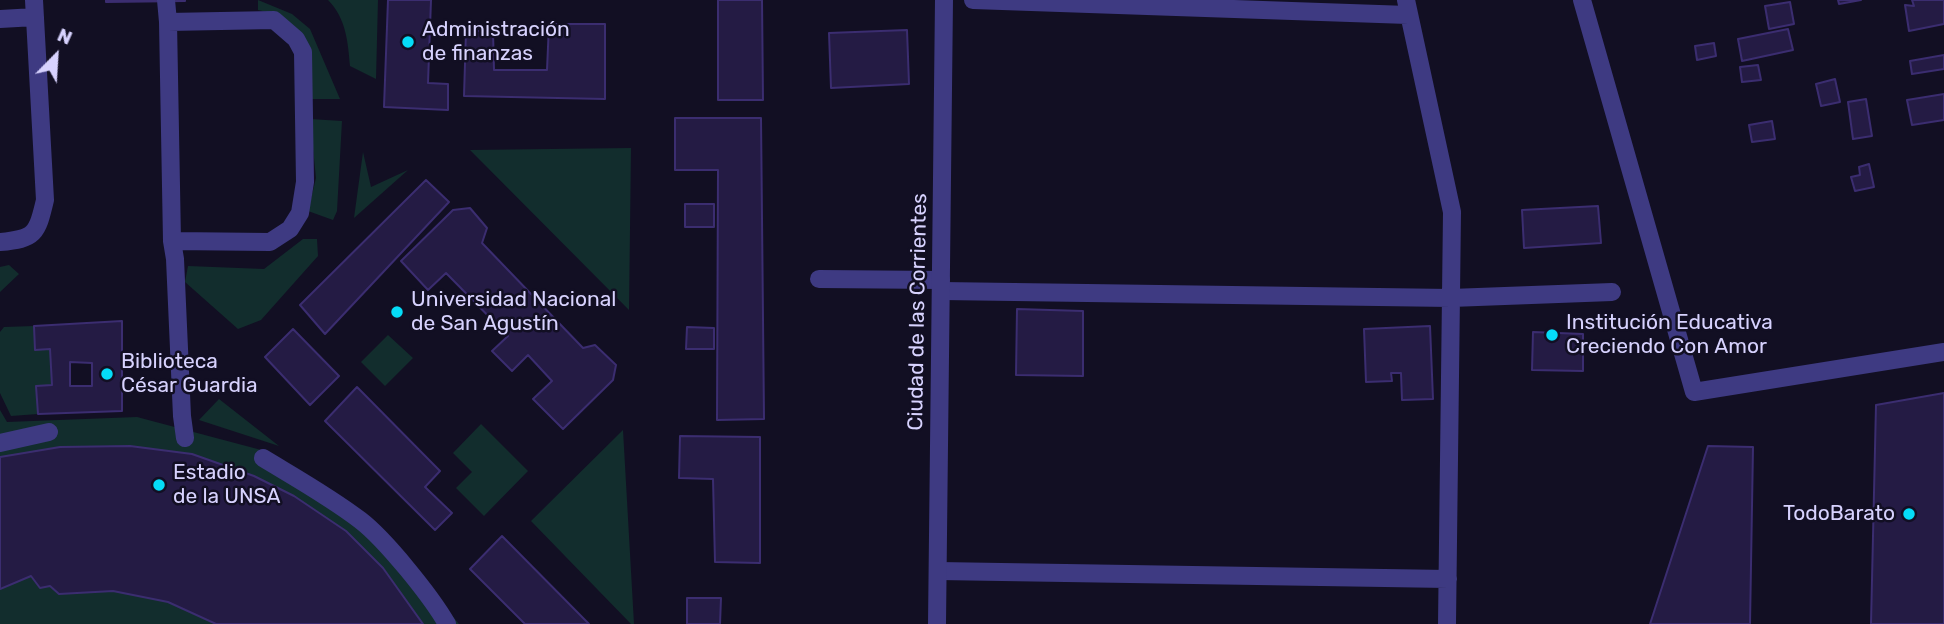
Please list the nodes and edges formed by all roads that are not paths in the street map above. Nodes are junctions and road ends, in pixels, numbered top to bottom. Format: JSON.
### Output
{"nodes":[{"id":1,"x":166,"y":0,"type":"edge"},
{"id":2,"x":944,"y":0,"type":"edge"},
{"id":3,"x":973,"y":0,"type":"edge"},
{"id":4,"x":1582,"y":0,"type":"edge"},
{"id":5,"x":1407,"y":7,"type":"edge"},
{"id":6,"x":34,"y":8,"type":"edge"},
{"id":7,"x":0,"y":19,"type":"edge"},
{"id":8,"x":169,"y":22,"type":"junction"},
{"id":9,"x":172,"y":241,"type":"junction"},
{"id":10,"x":0,"y":242,"type":"edge"},
{"id":11,"x":819,"y":279,"type":"dead end"},
{"id":12,"x":941,"y":285,"type":"junction"},
{"id":13,"x":1612,"y":292,"type":"dead end"},
{"id":14,"x":1451,"y":298,"type":"junction"},
{"id":15,"x":1944,"y":352,"type":"edge"},
{"id":16,"x":49,"y":432,"type":"dead end"},
{"id":17,"x":186,"y":438,"type":"dead end"},
{"id":18,"x":0,"y":443,"type":"edge"},
{"id":19,"x":263,"y":458,"type":"dead end"},
{"id":20,"x":938,"y":571,"type":"junction"},
{"id":21,"x":1448,"y":579,"type":"junction"},
{"id":22,"x":447,"y":624,"type":"edge"},
{"id":23,"x":937,"y":624,"type":"edge"},
{"id":24,"x":1447,"y":624,"type":"edge"}],
"edges":[{"from":1,"to":8,"type":"street"},
{"from":2,"to":12,"type":"street","name":"Ciudad de las Corrientes"},
{"from":3,"to":5,"type":"street"},
{"from":4,"to":15,"type":"street"},
{"from":5,"to":14,"type":"street"},
{"from":6,"to":7,"type":"street"},
{"from":6,"to":10,"type":"street"},
{"from":8,"to":9,"type":"street"},
{"from":8,"to":9,"type":"street"},
{"from":9,"to":17,"type":"street"},
{"from":11,"to":12,"type":"street"},
{"from":12,"to":14,"type":"street"},
{"from":12,"to":20,"type":"street","name":"Ciudad de las Corrientes"},
{"from":13,"to":14,"type":"street"},
{"from":14,"to":21,"type":"street"},
{"from":16,"to":18,"type":"street"},
{"from":19,"to":22,"type":"street"},
{"from":20,"to":21,"type":"street"},
{"from":20,"to":23,"type":"street","name":"Ciudad de las Corrientes"},
{"from":21,"to":24,"type":"street"}]}
